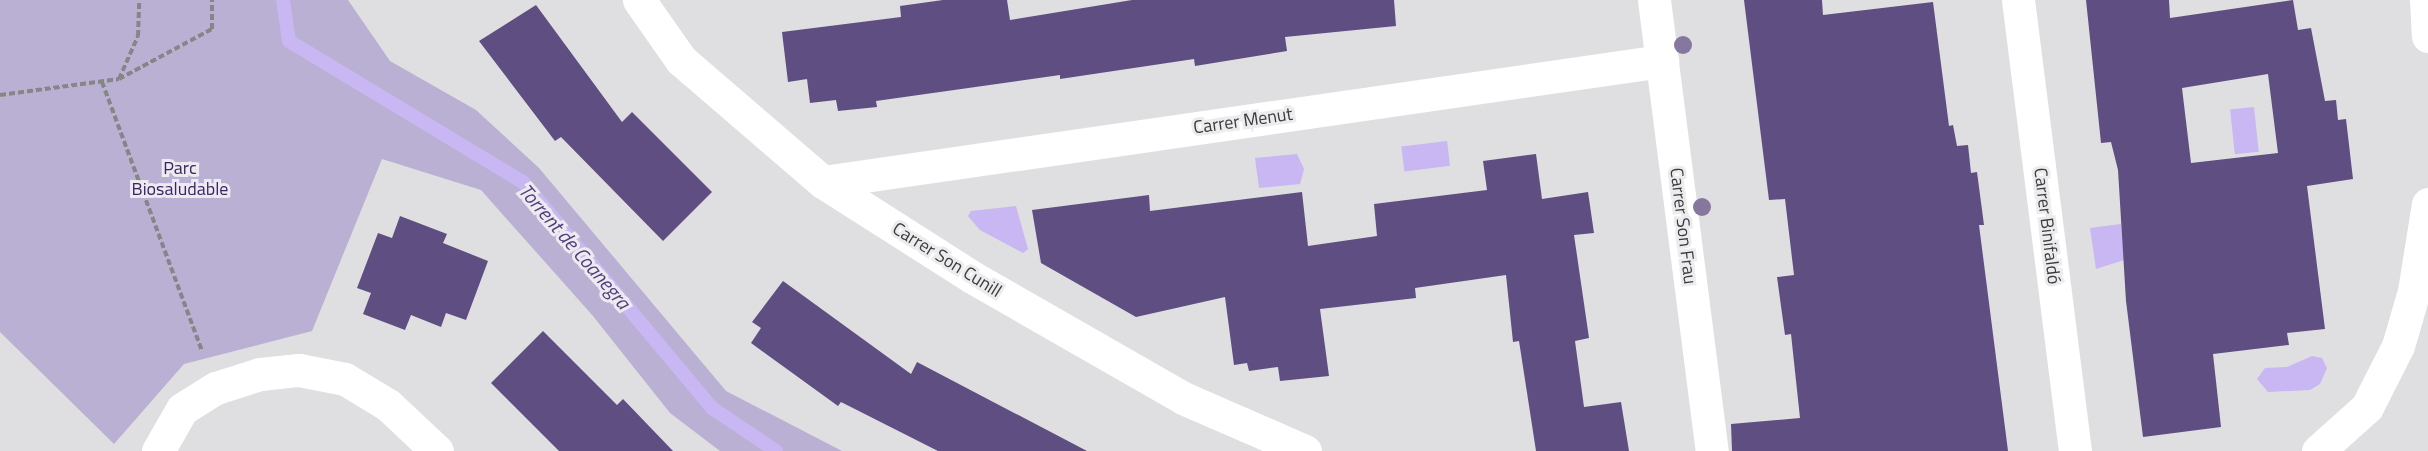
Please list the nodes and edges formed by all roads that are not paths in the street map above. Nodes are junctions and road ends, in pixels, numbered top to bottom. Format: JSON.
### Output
{"nodes":[{"id":1,"x":639,"y":0,"type":"edge"},
{"id":2,"x":1654,"y":0,"type":"edge"},
{"id":3,"x":2018,"y":0,"type":"edge"},
{"id":4,"x":2426,"y":0,"type":"edge"},
{"id":5,"x":2428,"y":36,"type":"edge"},
{"id":6,"x":1662,"y":61,"type":"junction"},
{"id":7,"x":823,"y":182,"type":"junction"},
{"id":8,"x":2428,"y":204,"type":"edge"},
{"id":9,"x":158,"y":451,"type":"edge"},
{"id":10,"x":437,"y":451,"type":"edge"},
{"id":11,"x":1305,"y":451,"type":"edge"},
{"id":12,"x":1712,"y":451,"type":"edge"},
{"id":13,"x":2075,"y":451,"type":"edge"},
{"id":14,"x":2318,"y":451,"type":"edge"}],
"edges":[{"from":1,"to":7,"type":"street","name":"Carrer Son Cunill"},
{"from":2,"to":6,"type":"street","name":"Carrer Son Frau"},
{"from":3,"to":13,"type":"street","name":"Carrer Binifaldó"},
{"from":4,"to":5,"type":"street"},
{"from":6,"to":7,"type":"street","name":"Carrer Menut"},
{"from":6,"to":12,"type":"street","name":"Carrer Son Frau"},
{"from":7,"to":11,"type":"street","name":"Carrer Son Cunill"},
{"from":8,"to":14,"type":"street"},
{"from":9,"to":10,"type":"street"}]}
